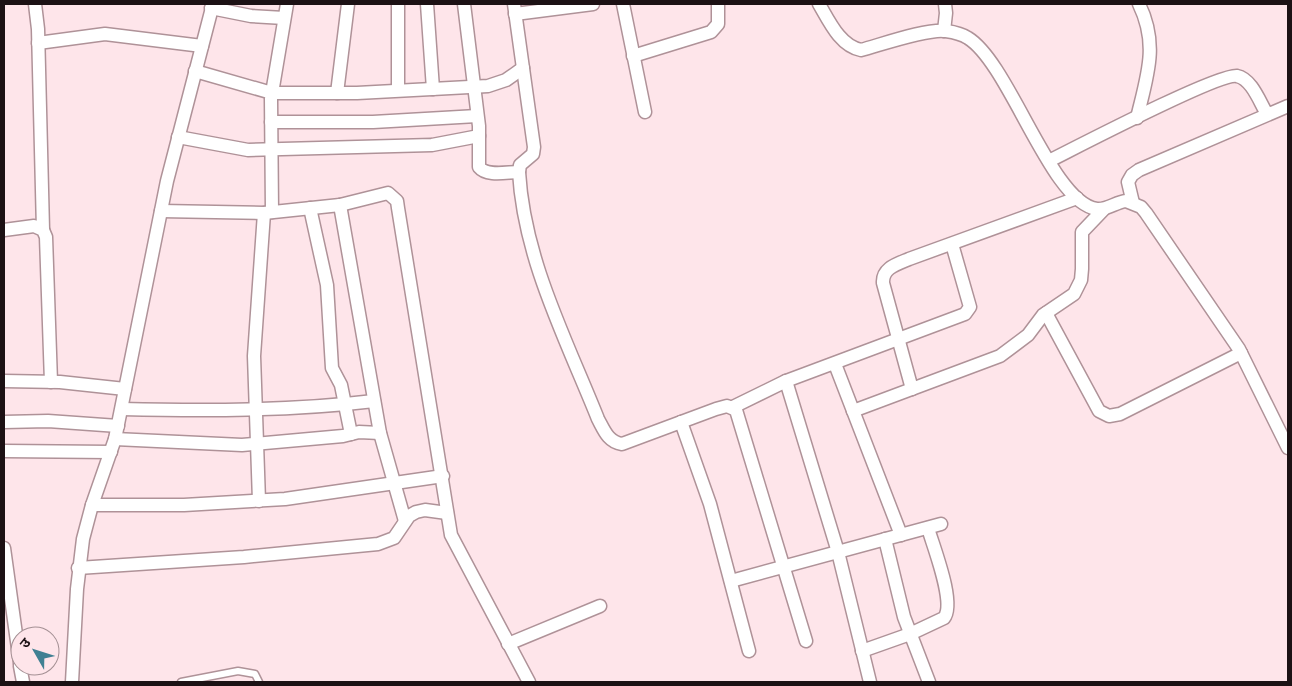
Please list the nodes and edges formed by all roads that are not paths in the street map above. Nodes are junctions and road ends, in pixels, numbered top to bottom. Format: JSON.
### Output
{"nodes":[{"id":1,"x":35,"y":4,"type":"edge"},
{"id":2,"x":287,"y":4,"type":"edge"},
{"id":3,"x":348,"y":4,"type":"edge"},
{"id":4,"x":398,"y":4,"type":"edge"},
{"id":5,"x":427,"y":4,"type":"edge"},
{"id":6,"x":464,"y":4,"type":"edge"},
{"id":7,"x":593,"y":4,"type":"edge"},
{"id":8,"x":623,"y":4,"type":"edge"},
{"id":9,"x":718,"y":4,"type":"edge"},
{"id":10,"x":819,"y":4,"type":"edge"},
{"id":11,"x":944,"y":4,"type":"edge"},
{"id":12,"x":1139,"y":4,"type":"edge"},
{"id":13,"x":212,"y":6,"type":"edge"},
{"id":14,"x":515,"y":9,"type":"edge"},
{"id":15,"x":284,"y":18,"type":"junction"},
{"id":16,"x":944,"y":30,"type":"junction"},
{"id":17,"x":38,"y":44,"type":"junction"},
{"id":18,"x":202,"y":46,"type":"junction"},
{"id":19,"x":633,"y":56,"type":"junction"},
{"id":20,"x":523,"y":68,"type":"junction"},
{"id":21,"x":195,"y":71,"type":"junction"},
{"id":22,"x":473,"y":86,"type":"junction"},
{"id":23,"x":433,"y":89,"type":"junction"},
{"id":24,"x":398,"y":90,"type":"junction"},
{"id":25,"x":272,"y":93,"type":"junction"},
{"id":26,"x":337,"y":93,"type":"junction"},
{"id":27,"x":1288,"y":107,"type":"edge"},
{"id":28,"x":645,"y":112,"type":"dead end"},
{"id":29,"x":1267,"y":114,"type":"junction"},
{"id":30,"x":477,"y":116,"type":"junction"},
{"id":31,"x":1137,"y":118,"type":"junction"},
{"id":32,"x":271,"y":122,"type":"junction"},
{"id":33,"x":178,"y":136,"type":"junction"},
{"id":34,"x":479,"y":136,"type":"junction"},
{"id":35,"x":272,"y":149,"type":"junction"},
{"id":36,"x":1049,"y":160,"type":"junction"},
{"id":37,"x":519,"y":172,"type":"junction"},
{"id":38,"x":1077,"y":198,"type":"junction"},
{"id":39,"x":1133,"y":203,"type":"junction"},
{"id":40,"x":340,"y":204,"type":"junction"},
{"id":41,"x":310,"y":208,"type":"junction"},
{"id":42,"x":1104,"y":209,"type":"junction"},
{"id":43,"x":161,"y":211,"type":"junction"},
{"id":44,"x":268,"y":213,"type":"junction"},
{"id":45,"x":4,"y":230,"type":"edge"},
{"id":46,"x":42,"y":230,"type":"junction"},
{"id":47,"x":952,"y":244,"type":"junction"},
{"id":48,"x":1046,"y":313,"type":"junction"},
{"id":49,"x":899,"y":341,"type":"junction"},
{"id":50,"x":1241,"y":353,"type":"junction"},
{"id":51,"x":835,"y":364,"type":"junction"},
{"id":52,"x":4,"y":381,"type":"edge"},
{"id":53,"x":786,"y":381,"type":"junction"},
{"id":54,"x":51,"y":382,"type":"junction"},
{"id":55,"x":125,"y":389,"type":"junction"},
{"id":56,"x":912,"y":389,"type":"junction"},
{"id":57,"x":374,"y":402,"type":"junction"},
{"id":58,"x":347,"y":405,"type":"junction"},
{"id":59,"x":733,"y":407,"type":"junction"},
{"id":60,"x":122,"y":409,"type":"junction"},
{"id":61,"x":256,"y":410,"type":"junction"},
{"id":62,"x":853,"y":411,"type":"junction"},
{"id":63,"x":4,"y":422,"type":"edge"},
{"id":64,"x":681,"y":422,"type":"junction"},
{"id":65,"x":118,"y":426,"type":"junction"},
{"id":66,"x":380,"y":433,"type":"junction"},
{"id":67,"x":352,"y":434,"type":"junction"},
{"id":68,"x":257,"y":444,"type":"junction"},
{"id":69,"x":113,"y":446,"type":"junction"},
{"id":70,"x":1288,"y":448,"type":"edge"},
{"id":71,"x":4,"y":451,"type":"edge"},
{"id":72,"x":444,"y":476,"type":"junction"},
{"id":73,"x":395,"y":483,"type":"junction"},
{"id":74,"x":259,"y":501,"type":"junction"},
{"id":75,"x":92,"y":505,"type":"junction"},
{"id":76,"x":447,"y":513,"type":"junction"},
{"id":77,"x":405,"y":521,"type":"junction"},
{"id":78,"x":941,"y":524,"type":"dead end"},
{"id":79,"x":928,"y":528,"type":"junction"},
{"id":80,"x":900,"y":535,"type":"junction"},
{"id":81,"x":885,"y":539,"type":"junction"},
{"id":82,"x":4,"y":548,"type":"edge"},
{"id":83,"x":838,"y":552,"type":"junction"},
{"id":84,"x":5,"y":564,"type":"edge"},
{"id":85,"x":785,"y":566,"type":"junction"},
{"id":86,"x":78,"y":568,"type":"junction"},
{"id":87,"x":731,"y":581,"type":"junction"},
{"id":88,"x":600,"y":606,"type":"dead end"},
{"id":89,"x":14,"y":626,"type":"edge"},
{"id":90,"x":910,"y":634,"type":"junction"},
{"id":91,"x":806,"y":641,"type":"dead end"},
{"id":92,"x":508,"y":644,"type":"junction"},
{"id":93,"x":749,"y":651,"type":"dead end"},
{"id":94,"x":862,"y":651,"type":"junction"},
{"id":95,"x":72,"y":682,"type":"edge"},
{"id":96,"x":78,"y":682,"type":"edge"},
{"id":97,"x":181,"y":682,"type":"edge"},
{"id":98,"x":259,"y":682,"type":"edge"},
{"id":99,"x":529,"y":682,"type":"edge"},
{"id":100,"x":870,"y":682,"type":"edge"},
{"id":101,"x":929,"y":682,"type":"edge"}],
"edges":[{"from":1,"to":17,"type":"street"},
{"from":2,"to":15,"type":"street"},
{"from":3,"to":26,"type":"street"},
{"from":4,"to":24,"type":"street"},
{"from":5,"to":23,"type":"street"},
{"from":6,"to":22,"type":"street"},
{"from":7,"to":14,"type":"street"},
{"from":8,"to":19,"type":"street"},
{"from":9,"to":19,"type":"street"},
{"from":10,"to":16,"type":"street"},
{"from":11,"to":16,"type":"street"},
{"from":12,"to":31,"type":"street"},
{"from":13,"to":15,"type":"street"},
{"from":13,"to":18,"type":"street"},
{"from":14,"to":20,"type":"street"},
{"from":15,"to":25,"type":"street"},
{"from":16,"to":36,"type":"street"},
{"from":17,"to":18,"type":"street"},
{"from":17,"to":46,"type":"street"},
{"from":18,"to":21,"type":"street"},
{"from":19,"to":28,"type":"street"},
{"from":20,"to":22,"type":"street"},
{"from":20,"to":37,"type":"street"},
{"from":21,"to":25,"type":"street"},
{"from":21,"to":33,"type":"street"},
{"from":22,"to":23,"type":"street"},
{"from":22,"to":30,"type":"street"},
{"from":23,"to":24,"type":"street"},
{"from":24,"to":26,"type":"street"},
{"from":25,"to":26,"type":"street"},
{"from":25,"to":32,"type":"street"},
{"from":27,"to":29,"type":"street"},
{"from":29,"to":31,"type":"street"},
{"from":29,"to":39,"type":"street"},
{"from":30,"to":32,"type":"street"},
{"from":30,"to":34,"type":"street"},
{"from":31,"to":36,"type":"street"},
{"from":32,"to":35,"type":"street"},
{"from":33,"to":35,"type":"street"},
{"from":33,"to":43,"type":"street"},
{"from":34,"to":35,"type":"street"},
{"from":34,"to":37,"type":"street"},
{"from":35,"to":44,"type":"street"},
{"from":36,"to":38,"type":"street"},
{"from":37,"to":64,"type":"street"},
{"from":38,"to":42,"type":"street"},
{"from":38,"to":47,"type":"street"},
{"from":39,"to":42,"type":"street"},
{"from":39,"to":50,"type":"street"},
{"from":40,"to":41,"type":"street"},
{"from":40,"to":57,"type":"street"},
{"from":40,"to":72,"type":"street"},
{"from":41,"to":44,"type":"street"},
{"from":41,"to":58,"type":"street"},
{"from":42,"to":48,"type":"street"},
{"from":43,"to":44,"type":"street"},
{"from":43,"to":55,"type":"street"},
{"from":44,"to":61,"type":"street"},
{"from":45,"to":46,"type":"street"},
{"from":46,"to":54,"type":"street"},
{"from":47,"to":49,"type":"street"},
{"from":47,"to":49,"type":"street"},
{"from":48,"to":50,"type":"street"},
{"from":48,"to":56,"type":"street"},
{"from":49,"to":51,"type":"street"},
{"from":49,"to":56,"type":"street"},
{"from":50,"to":70,"type":"street"},
{"from":51,"to":53,"type":"street"},
{"from":51,"to":62,"type":"street"},
{"from":52,"to":54,"type":"street"},
{"from":53,"to":59,"type":"street"},
{"from":53,"to":83,"type":"street"},
{"from":54,"to":55,"type":"street"},
{"from":55,"to":60,"type":"street"},
{"from":56,"to":62,"type":"street"},
{"from":57,"to":58,"type":"street"},
{"from":57,"to":66,"type":"street"},
{"from":58,"to":61,"type":"street"},
{"from":58,"to":67,"type":"street"},
{"from":59,"to":64,"type":"street"},
{"from":59,"to":85,"type":"street"},
{"from":60,"to":61,"type":"street"},
{"from":60,"to":65,"type":"street"},
{"from":61,"to":68,"type":"street"},
{"from":62,"to":80,"type":"street"},
{"from":63,"to":65,"type":"street"},
{"from":64,"to":87,"type":"street"},
{"from":65,"to":69,"type":"street"},
{"from":66,"to":67,"type":"street"},
{"from":66,"to":73,"type":"street"},
{"from":67,"to":68,"type":"street"},
{"from":68,"to":69,"type":"street"},
{"from":68,"to":74,"type":"street"},
{"from":69,"to":71,"type":"street"},
{"from":69,"to":75,"type":"street"},
{"from":72,"to":73,"type":"street"},
{"from":72,"to":76,"type":"street"},
{"from":73,"to":74,"type":"street"},
{"from":73,"to":77,"type":"street"},
{"from":74,"to":75,"type":"street"},
{"from":75,"to":86,"type":"street"},
{"from":76,"to":77,"type":"street"},
{"from":76,"to":92,"type":"street"},
{"from":77,"to":86,"type":"street"},
{"from":78,"to":79,"type":"street"},
{"from":79,"to":80,"type":"street"},
{"from":79,"to":90,"type":"street"},
{"from":80,"to":81,"type":"street"},
{"from":81,"to":83,"type":"street"},
{"from":81,"to":90,"type":"street"},
{"from":82,"to":84,"type":"street"},
{"from":83,"to":85,"type":"street"},
{"from":83,"to":94,"type":"street"},
{"from":84,"to":89,"type":"street"},
{"from":85,"to":87,"type":"street"},
{"from":85,"to":91,"type":"street"},
{"from":86,"to":95,"type":"street"},
{"from":87,"to":93,"type":"street"},
{"from":88,"to":92,"type":"street"},
{"from":90,"to":94,"type":"street"},
{"from":90,"to":101,"type":"street"},
{"from":92,"to":99,"type":"street"},
{"from":94,"to":100,"type":"street"},
{"from":95,"to":96,"type":"lane"},
{"from":97,"to":98,"type":"lane"}]}
